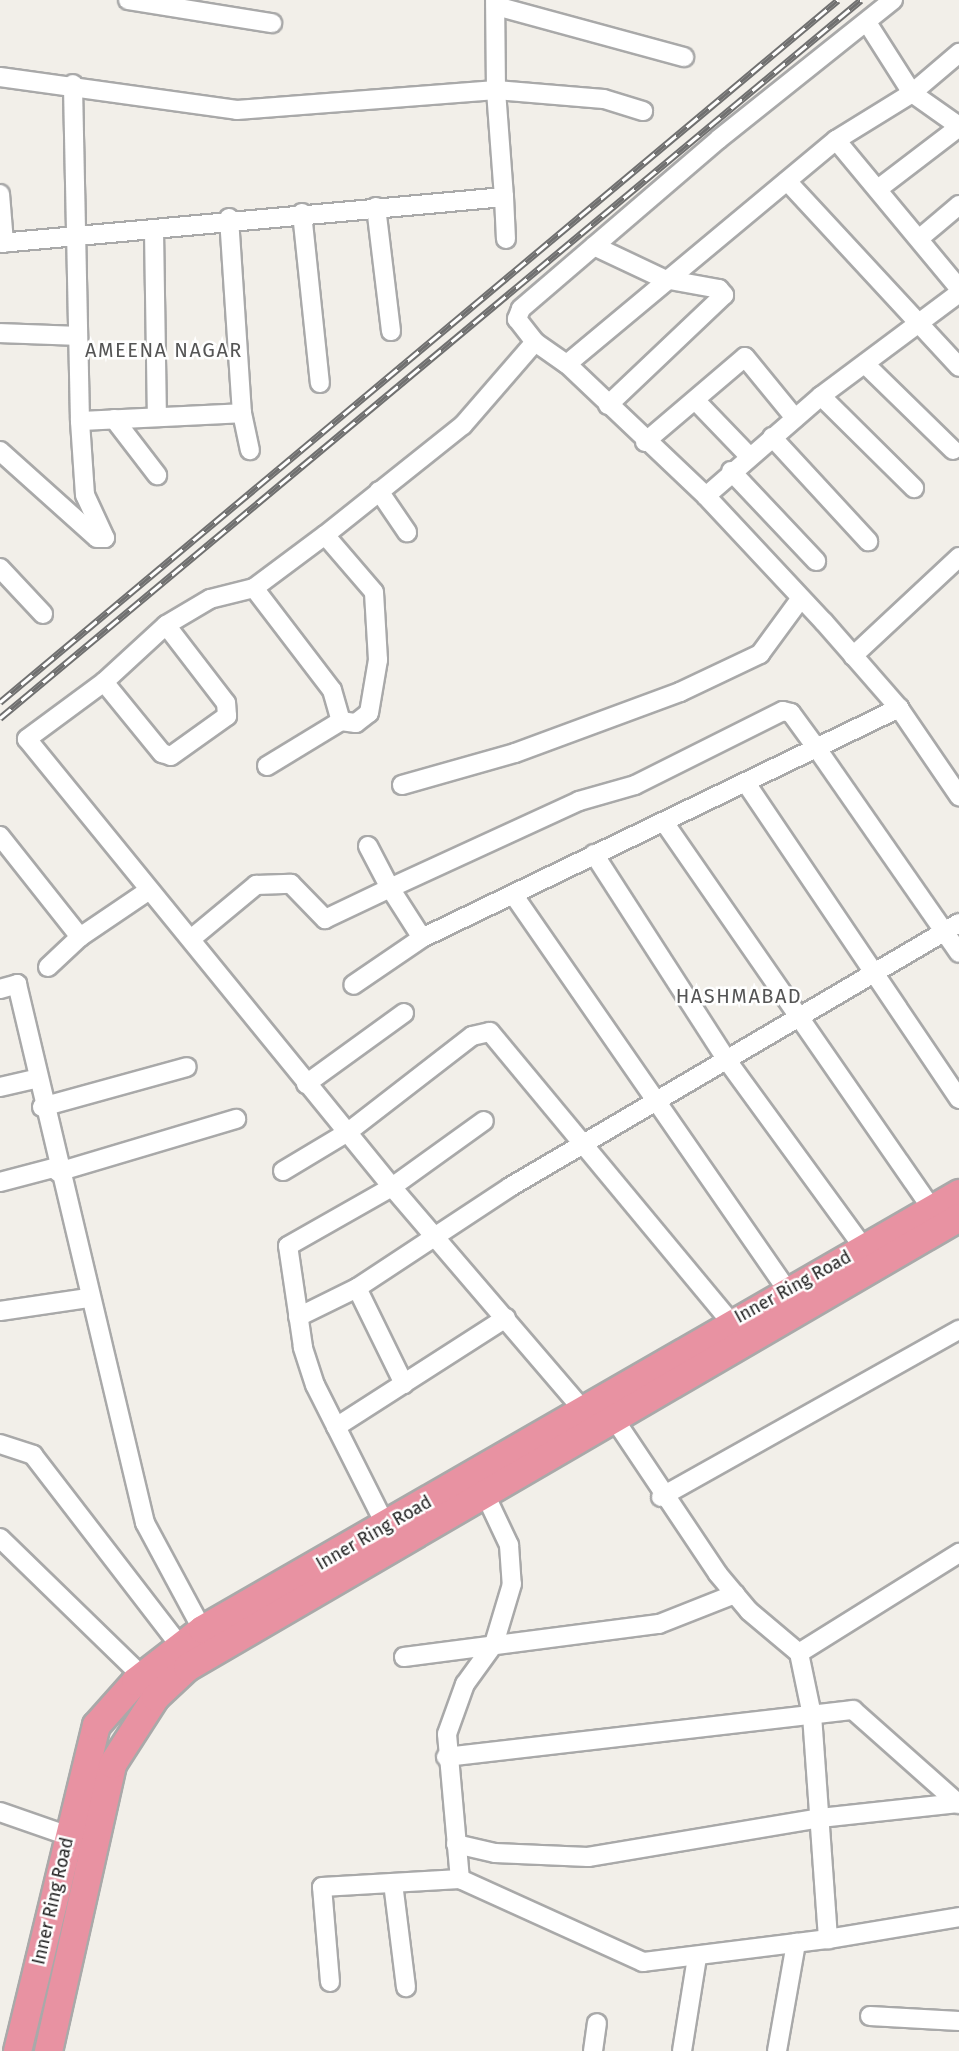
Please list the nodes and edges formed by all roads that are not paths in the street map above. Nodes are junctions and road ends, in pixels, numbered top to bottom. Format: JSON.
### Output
{"nodes":[{"id":1,"x":128,"y":0,"type":"edge"},
{"id":2,"x":893,"y":0,"type":"edge"},
{"id":3,"x":495,"y":3,"type":"edge"},
{"id":4,"x":192,"y":5,"type":"edge"},
{"id":5,"x":272,"y":23,"type":"dead end"},
{"id":6,"x":868,"y":24,"type":"junction"},
{"id":7,"x":959,"y":53,"type":"edge"},
{"id":8,"x":684,"y":57,"type":"dead end"},
{"id":9,"x":0,"y":76,"type":"edge"},
{"id":10,"x":73,"y":84,"type":"junction"},
{"id":11,"x":496,"y":90,"type":"junction"},
{"id":12,"x":912,"y":93,"type":"junction"},
{"id":13,"x":643,"y":111,"type":"dead end"},
{"id":14,"x":959,"y":127,"type":"edge"},
{"id":15,"x":836,"y":140,"type":"junction"},
{"id":16,"x":787,"y":181,"type":"junction"},
{"id":17,"x":878,"y":189,"type":"junction"},
{"id":18,"x":0,"y":194,"type":"edge"},
{"id":19,"x":504,"y":197,"type":"junction"},
{"id":20,"x":959,"y":205,"type":"edge"},
{"id":21,"x":376,"y":207,"type":"junction"},
{"id":22,"x":302,"y":213,"type":"junction"},
{"id":23,"x":229,"y":219,"type":"junction"},
{"id":24,"x":154,"y":231,"type":"junction"},
{"id":25,"x":78,"y":237,"type":"junction"},
{"id":26,"x":920,"y":238,"type":"junction"},
{"id":27,"x":506,"y":239,"type":"dead end"},
{"id":28,"x":2,"y":243,"type":"edge"},
{"id":29,"x":594,"y":246,"type":"junction"},
{"id":30,"x":664,"y":279,"type":"junction"},
{"id":31,"x":959,"y":290,"type":"edge"},
{"id":32,"x":918,"y":325,"type":"junction"},
{"id":33,"x":392,"y":331,"type":"dead end"},
{"id":34,"x":0,"y":333,"type":"edge"},
{"id":35,"x":78,"y":336,"type":"junction"},
{"id":36,"x":535,"y":342,"type":"junction"},
{"id":37,"x":567,"y":364,"type":"junction"},
{"id":38,"x":865,"y":364,"type":"junction"},
{"id":39,"x":959,"y":367,"type":"edge"},
{"id":40,"x":320,"y":383,"type":"dead end"},
{"id":41,"x":821,"y":396,"type":"junction"},
{"id":42,"x":697,"y":402,"type":"junction"},
{"id":43,"x":608,"y":405,"type":"junction"},
{"id":44,"x":242,"y":413,"type":"junction"},
{"id":45,"x":157,"y":417,"type":"junction"},
{"id":46,"x":795,"y":418,"type":"junction"},
{"id":47,"x":114,"y":419,"type":"junction"},
{"id":48,"x":80,"y":421,"type":"junction"},
{"id":49,"x":772,"y":437,"type":"junction"},
{"id":50,"x":645,"y":442,"type":"junction"},
{"id":51,"x":250,"y":450,"type":"dead end"},
{"id":52,"x":953,"y":450,"type":"dead end"},
{"id":53,"x":0,"y":451,"type":"edge"},
{"id":54,"x":750,"y":458,"type":"junction"},
{"id":55,"x":731,"y":471,"type":"junction"},
{"id":56,"x":157,"y":475,"type":"dead end"},
{"id":57,"x":914,"y":488,"type":"dead end"},
{"id":58,"x":379,"y":491,"type":"junction"},
{"id":59,"x":706,"y":496,"type":"junction"},
{"id":60,"x":407,"y":532,"type":"dead end"},
{"id":61,"x":326,"y":535,"type":"junction"},
{"id":62,"x":868,"y":541,"type":"dead end"},
{"id":63,"x":959,"y":557,"type":"edge"},
{"id":64,"x":816,"y":561,"type":"dead end"},
{"id":65,"x":0,"y":568,"type":"edge"},
{"id":66,"x":254,"y":588,"type":"junction"},
{"id":67,"x":801,"y":598,"type":"junction"},
{"id":68,"x":43,"y":614,"type":"dead end"},
{"id":69,"x":166,"y":625,"type":"junction"},
{"id":70,"x":853,"y":656,"type":"junction"},
{"id":71,"x":104,"y":682,"type":"junction"},
{"id":72,"x":899,"y":708,"type":"junction"},
{"id":73,"x":341,"y":721,"type":"junction"},
{"id":74,"x":818,"y":750,"type":"junction"},
{"id":75,"x":267,"y":766,"type":"dead end"},
{"id":76,"x":746,"y":783,"type":"junction"},
{"id":77,"x":402,"y":785,"type":"dead end"},
{"id":78,"x":959,"y":796,"type":"edge"},
{"id":79,"x":664,"y":822,"type":"junction"},
{"id":80,"x":0,"y":836,"type":"edge"},
{"id":81,"x":368,"y":846,"type":"dead end"},
{"id":82,"x":594,"y":855,"type":"junction"},
{"id":83,"x":390,"y":888,"type":"junction"},
{"id":84,"x":148,"y":891,"type":"junction"},
{"id":85,"x":515,"y":897,"type":"junction"},
{"id":86,"x":952,"y":927,"type":"edge"},
{"id":87,"x":80,"y":937,"type":"junction"},
{"id":88,"x":422,"y":938,"type":"junction"},
{"id":89,"x":191,"y":939,"type":"junction"},
{"id":90,"x":959,"y":953,"type":"edge"},
{"id":91,"x":48,"y":967,"type":"dead end"},
{"id":92,"x":875,"y":976,"type":"junction"},
{"id":93,"x":353,"y":985,"type":"dead end"},
{"id":94,"x":0,"y":989,"type":"edge"},
{"id":95,"x":404,"y":1013,"type":"dead end"},
{"id":96,"x":798,"y":1018,"type":"junction"},
{"id":97,"x":726,"y":1059,"type":"junction"},
{"id":98,"x":187,"y":1067,"type":"dead end"},
{"id":99,"x":38,"y":1078,"type":"junction"},
{"id":100,"x":306,"y":1084,"type":"junction"},
{"id":101,"x":0,"y":1087,"type":"edge"},
{"id":102,"x":959,"y":1099,"type":"edge"},
{"id":103,"x":656,"y":1102,"type":"junction"},
{"id":104,"x":42,"y":1107,"type":"junction"},
{"id":105,"x":236,"y":1119,"type":"dead end"},
{"id":106,"x":484,"y":1121,"type":"dead end"},
{"id":107,"x":348,"y":1132,"type":"junction"},
{"id":108,"x":586,"y":1144,"type":"junction"},
{"id":109,"x":58,"y":1170,"type":"junction"},
{"id":110,"x":283,"y":1171,"type":"dead end"},
{"id":111,"x":0,"y":1182,"type":"edge"},
{"id":112,"x":392,"y":1187,"type":"junction"},
{"id":113,"x":959,"y":1193,"type":"edge"},
{"id":114,"x":931,"y":1208,"type":"junction"},
{"id":115,"x":959,"y":1217,"type":"edge"},
{"id":116,"x":435,"y":1238,"type":"junction"},
{"id":117,"x":863,"y":1248,"type":"junction"},
{"id":118,"x":357,"y":1288,"type":"junction"},
{"id":119,"x":788,"y":1291,"type":"junction"},
{"id":120,"x":88,"y":1298,"type":"junction"},
{"id":121,"x":0,"y":1311,"type":"edge"},
{"id":122,"x":298,"y":1317,"type":"junction"},
{"id":123,"x":506,"y":1318,"type":"junction"},
{"id":124,"x":731,"y":1322,"type":"junction"},
{"id":125,"x":959,"y":1330,"type":"edge"},
{"id":126,"x":404,"y":1384,"type":"junction"},
{"id":127,"x":599,"y":1420,"type":"junction"},
{"id":128,"x":336,"y":1427,"type":"junction"},
{"id":129,"x":0,"y":1444,"type":"edge"},
{"id":130,"x":484,"y":1492,"type":"junction"},
{"id":131,"x":661,"y":1497,"type":"junction"},
{"id":132,"x":386,"y":1526,"type":"junction"},
{"id":133,"x":0,"y":1538,"type":"edge"},
{"id":134,"x":959,"y":1553,"type":"edge"},
{"id":135,"x":735,"y":1594,"type":"junction"},
{"id":136,"x":202,"y":1629,"type":"junction"},
{"id":137,"x":494,"y":1644,"type":"junction"},
{"id":138,"x":180,"y":1647,"type":"junction"},
{"id":139,"x":799,"y":1653,"type":"junction"},
{"id":140,"x":404,"y":1657,"type":"dead end"},
{"id":141,"x":142,"y":1676,"type":"junction"},
{"id":142,"x":812,"y":1715,"type":"junction"},
{"id":143,"x":446,"y":1757,"type":"junction"},
{"id":144,"x":956,"y":1797,"type":"edge"},
{"id":145,"x":0,"y":1812,"type":"edge"},
{"id":146,"x":820,"y":1818,"type":"junction"},
{"id":147,"x":69,"y":1836,"type":"junction"},
{"id":148,"x":456,"y":1844,"type":"junction"},
{"id":149,"x":460,"y":1879,"type":"junction"},
{"id":150,"x":393,"y":1883,"type":"junction"},
{"id":151,"x":959,"y":1917,"type":"edge"},
{"id":152,"x":828,"y":1939,"type":"junction"},
{"id":153,"x":796,"y":1943,"type":"junction"},
{"id":154,"x":697,"y":1957,"type":"junction"},
{"id":155,"x":330,"y":1982,"type":"dead end"},
{"id":156,"x":406,"y":1987,"type":"dead end"},
{"id":157,"x":870,"y":2016,"type":"dead end"},
{"id":158,"x":959,"y":2021,"type":"edge"},
{"id":159,"x":597,"y":2023,"type":"dead end"},
{"id":160,"x":17,"y":2051,"type":"edge"},
{"id":161,"x":48,"y":2051,"type":"edge"},
{"id":162,"x":593,"y":2051,"type":"edge"},
{"id":163,"x":682,"y":2051,"type":"edge"},
{"id":164,"x":777,"y":2051,"type":"edge"}],
"edges":[{"from":1,"to":4,"type":"street"},
{"from":2,"to":6,"type":"street"},
{"from":3,"to":8,"type":"street"},
{"from":3,"to":11,"type":"street"},
{"from":4,"to":5,"type":"street"},
{"from":6,"to":12,"type":"street"},
{"from":6,"to":29,"type":"street"},
{"from":7,"to":12,"type":"street"},
{"from":9,"to":10,"type":"street"},
{"from":10,"to":11,"type":"street"},
{"from":10,"to":25,"type":"street"},
{"from":11,"to":13,"type":"street"},
{"from":11,"to":19,"type":"street"},
{"from":12,"to":14,"type":"street"},
{"from":12,"to":15,"type":"street"},
{"from":14,"to":17,"type":"street"},
{"from":15,"to":16,"type":"street"},
{"from":15,"to":17,"type":"street"},
{"from":16,"to":30,"type":"street"},
{"from":16,"to":32,"type":"street"},
{"from":17,"to":26,"type":"street"},
{"from":18,"to":28,"type":"street"},
{"from":19,"to":21,"type":"street"},
{"from":19,"to":27,"type":"street"},
{"from":20,"to":26,"type":"street"},
{"from":21,"to":22,"type":"street"},
{"from":21,"to":33,"type":"street"},
{"from":22,"to":23,"type":"street"},
{"from":22,"to":40,"type":"street"},
{"from":23,"to":24,"type":"street"},
{"from":23,"to":44,"type":"street"},
{"from":24,"to":25,"type":"street"},
{"from":24,"to":45,"type":"street"},
{"from":25,"to":28,"type":"street"},
{"from":25,"to":35,"type":"street"},
{"from":26,"to":31,"type":"street"},
{"from":29,"to":30,"type":"street"},
{"from":29,"to":36,"type":"street"},
{"from":30,"to":37,"type":"street"},
{"from":30,"to":43,"type":"street"},
{"from":31,"to":32,"type":"street"},
{"from":32,"to":38,"type":"street"},
{"from":32,"to":39,"type":"street"},
{"from":34,"to":35,"type":"street"},
{"from":35,"to":48,"type":"street"},
{"from":36,"to":37,"type":"street"},
{"from":36,"to":58,"type":"street"},
{"from":37,"to":43,"type":"street"},
{"from":38,"to":41,"type":"street"},
{"from":38,"to":52,"type":"street"},
{"from":41,"to":46,"type":"street"},
{"from":41,"to":57,"type":"street"},
{"from":42,"to":46,"type":"street"},
{"from":42,"to":50,"type":"street"},
{"from":42,"to":54,"type":"street"},
{"from":43,"to":50,"type":"street"},
{"from":44,"to":45,"type":"street"},
{"from":44,"to":51,"type":"street"},
{"from":45,"to":47,"type":"street"},
{"from":46,"to":49,"type":"street"},
{"from":47,"to":48,"type":"street"},
{"from":47,"to":56,"type":"street"},
{"from":48,"to":53,"type":"street"},
{"from":49,"to":54,"type":"street"},
{"from":49,"to":62,"type":"street"},
{"from":50,"to":59,"type":"street"},
{"from":54,"to":55,"type":"street"},
{"from":55,"to":59,"type":"street"},
{"from":55,"to":64,"type":"street"},
{"from":58,"to":60,"type":"street"},
{"from":58,"to":61,"type":"street"},
{"from":59,"to":67,"type":"street"},
{"from":61,"to":66,"type":"street"},
{"from":61,"to":73,"type":"street"},
{"from":63,"to":70,"type":"street"},
{"from":65,"to":68,"type":"street"},
{"from":66,"to":69,"type":"street"},
{"from":66,"to":73,"type":"street"},
{"from":67,"to":70,"type":"street"},
{"from":67,"to":77,"type":"street"},
{"from":69,"to":71,"type":"street"},
{"from":69,"to":71,"type":"street"},
{"from":70,"to":72,"type":"street"},
{"from":71,"to":84,"type":"street"},
{"from":72,"to":74,"type":"street"},
{"from":72,"to":78,"type":"street"},
{"from":73,"to":75,"type":"street"},
{"from":74,"to":76,"type":"street"},
{"from":74,"to":83,"type":"street"},
{"from":74,"to":86,"type":"street"},
{"from":76,"to":79,"type":"street"},
{"from":76,"to":92,"type":"street"},
{"from":79,"to":82,"type":"street"},
{"from":79,"to":96,"type":"street"},
{"from":80,"to":87,"type":"street"},
{"from":81,"to":83,"type":"street"},
{"from":82,"to":85,"type":"street"},
{"from":82,"to":97,"type":"street"},
{"from":83,"to":88,"type":"street"},
{"from":83,"to":89,"type":"street"},
{"from":84,"to":87,"type":"street"},
{"from":84,"to":89,"type":"street"},
{"from":85,"to":88,"type":"street"},
{"from":85,"to":103,"type":"street"},
{"from":86,"to":90,"type":"street"},
{"from":86,"to":92,"type":"street"},
{"from":87,"to":91,"type":"street"},
{"from":88,"to":93,"type":"street"},
{"from":89,"to":100,"type":"street"},
{"from":92,"to":96,"type":"street"},
{"from":92,"to":102,"type":"street"},
{"from":94,"to":99,"type":"street"},
{"from":95,"to":100,"type":"street"},
{"from":96,"to":97,"type":"street"},
{"from":96,"to":114,"type":"street"},
{"from":97,"to":103,"type":"street"},
{"from":97,"to":117,"type":"street"},
{"from":98,"to":104,"type":"street"},
{"from":99,"to":101,"type":"street"},
{"from":99,"to":104,"type":"street"},
{"from":100,"to":107,"type":"street"},
{"from":103,"to":108,"type":"street"},
{"from":103,"to":119,"type":"street"},
{"from":104,"to":109,"type":"street"},
{"from":105,"to":109,"type":"street"},
{"from":106,"to":112,"type":"street"},
{"from":107,"to":108,"type":"street"},
{"from":107,"to":110,"type":"street"},
{"from":107,"to":112,"type":"street"},
{"from":108,"to":116,"type":"street"},
{"from":108,"to":124,"type":"street"},
{"from":109,"to":111,"type":"street"},
{"from":109,"to":120,"type":"street"},
{"from":112,"to":116,"type":"street"},
{"from":112,"to":122,"type":"street"},
{"from":113,"to":114,"type":"highway","name":"Inner Ring Road"},
{"from":114,"to":117,"type":"highway","name":"Inner Ring Road"},
{"from":115,"to":127,"type":"highway","name":"Inner Ring Road"},
{"from":116,"to":118,"type":"street"},
{"from":116,"to":123,"type":"street"},
{"from":117,"to":119,"type":"highway","name":"Inner Ring Road"},
{"from":118,"to":122,"type":"street"},
{"from":118,"to":126,"type":"street"},
{"from":119,"to":124,"type":"highway","name":"Inner Ring Road"},
{"from":120,"to":121,"type":"street"},
{"from":120,"to":136,"type":"street"},
{"from":122,"to":128,"type":"street"},
{"from":123,"to":126,"type":"street"},
{"from":123,"to":127,"type":"street"},
{"from":124,"to":127,"type":"highway","name":"Inner Ring Road"},
{"from":125,"to":131,"type":"street"},
{"from":126,"to":128,"type":"street"},
{"from":127,"to":130,"type":"highway","name":"Inner Ring Road"},
{"from":127,"to":131,"type":"street"},
{"from":127,"to":132,"type":"highway","name":"Inner Ring Road"},
{"from":128,"to":132,"type":"street"},
{"from":129,"to":138,"type":"street"},
{"from":130,"to":137,"type":"street"},
{"from":130,"to":161,"type":"highway","name":"Inner Ring Road"},
{"from":131,"to":135,"type":"street"},
{"from":132,"to":136,"type":"highway","name":"Inner Ring Road"},
{"from":133,"to":141,"type":"street"},
{"from":134,"to":139,"type":"street"},
{"from":135,"to":137,"type":"street"},
{"from":135,"to":139,"type":"street"},
{"from":136,"to":138,"type":"highway","name":"Inner Ring Road"},
{"from":137,"to":140,"type":"street"},
{"from":137,"to":143,"type":"street"},
{"from":138,"to":141,"type":"highway","name":"Inner Ring Road"},
{"from":139,"to":142,"type":"street"},
{"from":141,"to":147,"type":"highway","name":"Inner Ring Road"},
{"from":142,"to":143,"type":"street"},
{"from":142,"to":144,"type":"street"},
{"from":142,"to":146,"type":"street"},
{"from":143,"to":148,"type":"street"},
{"from":144,"to":146,"type":"street"},
{"from":145,"to":147,"type":"street"},
{"from":146,"to":148,"type":"street"},
{"from":146,"to":152,"type":"street"},
{"from":147,"to":160,"type":"highway","name":"Inner Ring Road"},
{"from":148,"to":149,"type":"street"},
{"from":149,"to":150,"type":"street"},
{"from":149,"to":154,"type":"street"},
{"from":150,"to":155,"type":"street"},
{"from":150,"to":156,"type":"street"},
{"from":151,"to":152,"type":"street"},
{"from":152,"to":153,"type":"street"},
{"from":153,"to":154,"type":"street"},
{"from":153,"to":164,"type":"street"},
{"from":154,"to":163,"type":"street"},
{"from":157,"to":158,"type":"street"},
{"from":159,"to":162,"type":"street"}]}
